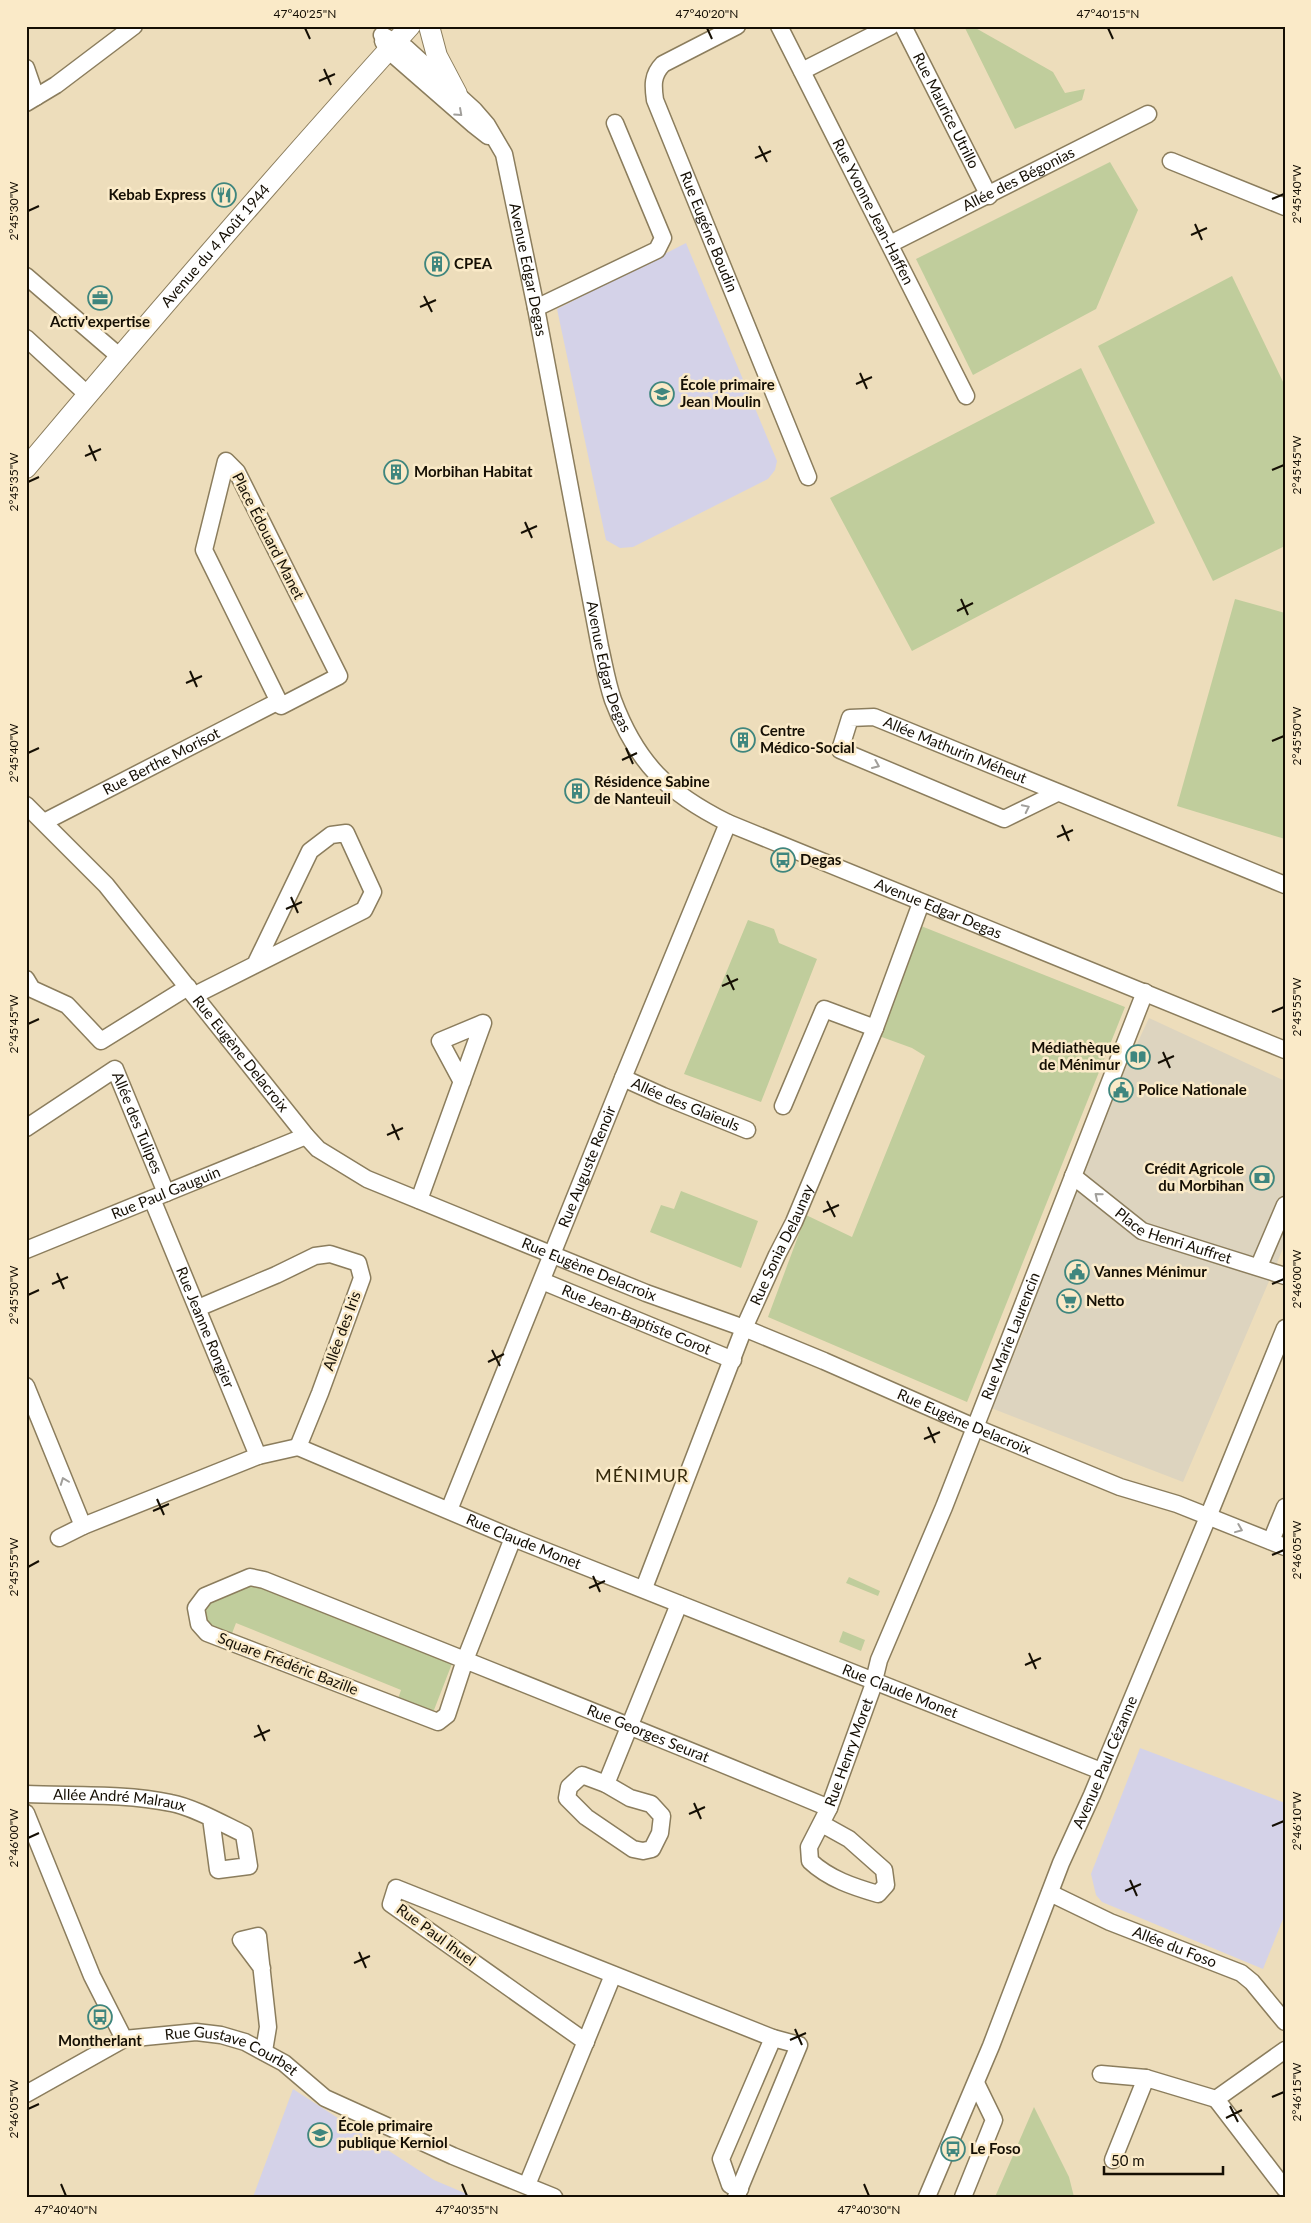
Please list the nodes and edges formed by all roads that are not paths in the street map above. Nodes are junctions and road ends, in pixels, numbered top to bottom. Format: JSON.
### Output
{"nodes":[{"id":1,"x":134,"y":26,"type":"edge"},
{"id":2,"x":410,"y":26,"type":"edge"},
{"id":3,"x":429,"y":26,"type":"edge"},
{"id":4,"x":737,"y":26,"type":"edge"},
{"id":5,"x":779,"y":26,"type":"edge"},
{"id":6,"x":891,"y":26,"type":"edge"},
{"id":7,"x":903,"y":26,"type":"edge"},
{"id":8,"x":385,"y":38,"type":"edge"},
{"id":9,"x":26,"y":68,"type":"edge"},
{"id":10,"x":802,"y":71,"type":"junction"},
{"id":11,"x":457,"y":94,"type":"junction"},
{"id":12,"x":31,"y":100,"type":"edge"},
{"id":13,"x":1148,"y":114,"type":"dead end"},
{"id":14,"x":616,"y":124,"type":"dead end"},
{"id":15,"x":497,"y":140,"type":"junction"},
{"id":16,"x":1171,"y":161,"type":"dead end"},
{"id":17,"x":989,"y":196,"type":"junction"},
{"id":18,"x":1285,"y":207,"type":"edge"},
{"id":19,"x":890,"y":244,"type":"junction"},
{"id":20,"x":26,"y":276,"type":"edge"},
{"id":21,"x":536,"y":308,"type":"junction"},
{"id":22,"x":26,"y":338,"type":"edge"},
{"id":23,"x":119,"y":356,"type":"junction"},
{"id":24,"x":88,"y":395,"type":"junction"},
{"id":25,"x":966,"y":396,"type":"dead end"},
{"id":26,"x":26,"y":468,"type":"edge"},
{"id":27,"x":808,"y":477,"type":"dead end"},
{"id":28,"x":279,"y":701,"type":"junction"},
{"id":29,"x":1057,"y":793,"type":"junction"},
{"id":30,"x":26,"y":805,"type":"edge"},
{"id":31,"x":44,"y":822,"type":"junction"},
{"id":32,"x":728,"y":823,"type":"junction"},
{"id":33,"x":1285,"y":885,"type":"edge"},
{"id":34,"x":922,"y":903,"type":"junction"},
{"id":35,"x":255,"y":965,"type":"junction"},
{"id":36,"x":26,"y":979,"type":"edge"},
{"id":37,"x":191,"y":991,"type":"junction"},
{"id":38,"x":1145,"y":992,"type":"junction"},
{"id":39,"x":875,"y":1028,"type":"junction"},
{"id":40,"x":1285,"y":1050,"type":"edge"},
{"id":41,"x":623,"y":1078,"type":"junction"},
{"id":42,"x":462,"y":1082,"type":"dead end"},
{"id":43,"x":783,"y":1106,"type":"dead end"},
{"id":44,"x":26,"y":1128,"type":"edge"},
{"id":45,"x":747,"y":1130,"type":"dead end"},
{"id":46,"x":306,"y":1136,"type":"junction"},
{"id":47,"x":1073,"y":1176,"type":"junction"},
{"id":48,"x":159,"y":1196,"type":"junction"},
{"id":49,"x":418,"y":1200,"type":"junction"},
{"id":50,"x":1285,"y":1205,"type":"edge"},
{"id":51,"x":26,"y":1250,"type":"edge"},
{"id":52,"x":552,"y":1254,"type":"junction"},
{"id":53,"x":1259,"y":1266,"type":"junction"},
{"id":54,"x":1285,"y":1276,"type":"edge"},
{"id":55,"x":542,"y":1282,"type":"junction"},
{"id":56,"x":198,"y":1308,"type":"junction"},
{"id":57,"x":744,"y":1328,"type":"junction"},
{"id":58,"x":1285,"y":1328,"type":"edge"},
{"id":59,"x":733,"y":1360,"type":"junction"},
{"id":60,"x":26,"y":1386,"type":"edge"},
{"id":61,"x":974,"y":1427,"type":"junction"},
{"id":62,"x":298,"y":1446,"type":"junction"},
{"id":63,"x":258,"y":1456,"type":"junction"},
{"id":64,"x":1285,"y":1507,"type":"edge"},
{"id":65,"x":449,"y":1510,"type":"junction"},
{"id":66,"x":1208,"y":1517,"type":"junction"},
{"id":67,"x":83,"y":1526,"type":"junction"},
{"id":68,"x":59,"y":1538,"type":"dead end"},
{"id":69,"x":513,"y":1538,"type":"junction"},
{"id":70,"x":1278,"y":1544,"type":"edge"},
{"id":71,"x":644,"y":1588,"type":"junction"},
{"id":72,"x":679,"y":1604,"type":"junction"},
{"id":73,"x":465,"y":1660,"type":"junction"},
{"id":74,"x":874,"y":1681,"type":"junction"},
{"id":75,"x":631,"y":1726,"type":"junction"},
{"id":76,"x":1101,"y":1771,"type":"junction"},
{"id":77,"x":606,"y":1784,"type":"junction"},
{"id":78,"x":26,"y":1794,"type":"edge"},
{"id":79,"x":829,"y":1808,"type":"junction"},
{"id":80,"x":26,"y":1813,"type":"edge"},
{"id":81,"x":211,"y":1818,"type":"dead end"},
{"id":82,"x":822,"y":1824,"type":"junction"},
{"id":83,"x":1050,"y":1893,"type":"junction"},
{"id":84,"x":262,"y":1968,"type":"dead end"},
{"id":85,"x":613,"y":1975,"type":"junction"},
{"id":86,"x":1285,"y":2022,"type":"edge"},
{"id":87,"x":773,"y":2038,"type":"junction"},
{"id":88,"x":124,"y":2039,"type":"junction"},
{"id":89,"x":586,"y":2042,"type":"junction"},
{"id":90,"x":1285,"y":2050,"type":"edge"},
{"id":91,"x":264,"y":2051,"type":"junction"},
{"id":92,"x":1101,"y":2074,"type":"dead end"},
{"id":93,"x":1146,"y":2078,"type":"junction"},
{"id":94,"x":976,"y":2083,"type":"junction"},
{"id":95,"x":26,"y":2094,"type":"edge"},
{"id":96,"x":1216,"y":2099,"type":"junction"},
{"id":97,"x":1113,"y":2160,"type":"dead end"},
{"id":98,"x":527,"y":2185,"type":"junction"},
{"id":99,"x":1285,"y":2189,"type":"edge"},
{"id":100,"x":738,"y":2193,"type":"edge"},
{"id":101,"x":554,"y":2197,"type":"edge"},
{"id":102,"x":927,"y":2197,"type":"edge"},
{"id":103,"x":963,"y":2197,"type":"edge"}],
"edges":[{"from":1,"to":12,"type":"street"},
{"from":2,"to":8,"type":"street","name":"Avenue du 4 Août 1944"},
{"from":3,"to":11,"type":"street"},
{"from":4,"to":27,"type":"street","name":"Rue Eugéne Boudin"},
{"from":5,"to":10,"type":"street","name":"Rue Yvonne Jean-Haffen"},
{"from":6,"to":10,"type":"street"},
{"from":7,"to":17,"type":"street","name":"Rue Maurice Utrillo"},
{"from":8,"to":11,"type":"street","name":"Avenue Edgar Degas"},
{"from":8,"to":15,"type":"street","one_way":true},
{"from":8,"to":23,"type":"street","name":"Avenue du 4 Août 1944"},
{"from":9,"to":12,"type":"street"},
{"from":10,"to":19,"type":"street","name":"Rue Yvonne Jean-Haffen"},
{"from":11,"to":15,"type":"street","name":"Avenue Edgar Degas"},
{"from":13,"to":17,"type":"street","name":"Allée des Bégonias"},
{"from":14,"to":21,"type":"street"},
{"from":15,"to":21,"type":"street","name":"Avenue Edgar Degas"},
{"from":16,"to":18,"type":"street"},
{"from":17,"to":19,"type":"street","name":"Allée des Bégonias"},
{"from":19,"to":25,"type":"street","name":"Rue Yvonne Jean-Haffen"},
{"from":20,"to":23,"type":"street"},
{"from":21,"to":32,"type":"street","name":"Avenue Edgar Degas"},
{"from":22,"to":24,"type":"street"},
{"from":23,"to":24,"type":"street","name":"Avenue du 4 Août 1944"},
{"from":24,"to":26,"type":"street","name":"Avenue du 4 Août 1944"},
{"from":28,"to":28,"type":"street","name":"Place Édouard Manet"},
{"from":28,"to":31,"type":"street","name":"Rue Berthe Morisot"},
{"from":29,"to":29,"type":"street","name":"Allée Mathurin Méheut","one_way":true},
{"from":29,"to":33,"type":"street","name":"Allée Mathurin Méheut"},
{"from":30,"to":31,"type":"street","name":"Rue Eugène Delacroix"},
{"from":31,"to":37,"type":"street","name":"Rue Eugène Delacroix"},
{"from":32,"to":34,"type":"street","name":"Avenue Edgar Degas"},
{"from":32,"to":41,"type":"street","name":"Rue Auguste Renoir"},
{"from":34,"to":38,"type":"street","name":"Avenue Edgar Degas"},
{"from":34,"to":39,"type":"street","name":"Rue Sonia Delaunay"},
{"from":35,"to":35,"type":"street"},
{"from":35,"to":37,"type":"street"},
{"from":36,"to":37,"type":"street"},
{"from":37,"to":46,"type":"street","name":"Rue Eugène Delacroix"},
{"from":38,"to":40,"type":"street","name":"Avenue Edgar Degas"},
{"from":38,"to":47,"type":"street","name":"Rue Marie Laurencin"},
{"from":39,"to":43,"type":"street"},
{"from":39,"to":57,"type":"street","name":"Rue Sonia Delaunay"},
{"from":41,"to":45,"type":"street","name":"Allée des Glaïeuls"},
{"from":41,"to":52,"type":"street","name":"Rue Auguste Renoir"},
{"from":42,"to":49,"type":"street"},
{"from":44,"to":48,"type":"street","name":"Allée des Tulipes"},
{"from":46,"to":48,"type":"street","name":"Rue Paul Gauguin"},
{"from":46,"to":49,"type":"street","name":"Rue Eugène Delacroix"},
{"from":53,"to":47,"type":"street","name":"Place Henri Auffret","one_way":true},
{"from":47,"to":61,"type":"street","name":"Rue Marie Laurencin"},
{"from":48,"to":51,"type":"street","name":"Rue Paul Gauguin"},
{"from":48,"to":56,"type":"street","name":"Rue Jeanne Rongier"},
{"from":49,"to":52,"type":"street","name":"Rue Eugène Delacroix"},
{"from":50,"to":53,"type":"street"},
{"from":52,"to":55,"type":"street","name":"Rue Auguste Renoir"},
{"from":52,"to":57,"type":"street","name":"Rue Eugène Delacroix"},
{"from":53,"to":54,"type":"street","name":"Place Henri Auffret"},
{"from":55,"to":59,"type":"street","name":"Rue Jean-Baptiste Corot"},
{"from":55,"to":65,"type":"street","name":"Rue Auguste Renoir"},
{"from":56,"to":62,"type":"street","name":"Allée des Iris"},
{"from":56,"to":63,"type":"street","name":"Rue Jeanne Rongier"},
{"from":57,"to":59,"type":"street","name":"Rue Sonia Delaunay"},
{"from":57,"to":61,"type":"street","name":"Rue Eugène Delacroix"},
{"from":58,"to":66,"type":"street","name":"Avenue Paul Cézanne"},
{"from":59,"to":71,"type":"street","name":"Rue Sonia Delaunay"},
{"from":67,"to":60,"type":"street","one_way":true},
{"from":61,"to":66,"type":"street","name":"Rue Eugène Delacroix"},
{"from":61,"to":74,"type":"street","name":"Rue Marie Laurencin"},
{"from":62,"to":63,"type":"street"},
{"from":62,"to":65,"type":"street","name":"Rue Claude Monet"},
{"from":63,"to":67,"type":"street"},
{"from":64,"to":70,"type":"street"},
{"from":65,"to":69,"type":"street","name":"Rue Claude Monet"},
{"from":66,"to":70,"type":"street","name":"Rue Eugène Delacroix","one_way":true},
{"from":66,"to":76,"type":"street","name":"Avenue Paul Cézanne"},
{"from":67,"to":68,"type":"street"},
{"from":69,"to":71,"type":"street","name":"Rue Claude Monet"},
{"from":69,"to":73,"type":"street"},
{"from":71,"to":72,"type":"street","name":"Rue Claude Monet"},
{"from":72,"to":74,"type":"street","name":"Rue Claude Monet"},
{"from":72,"to":75,"type":"street"},
{"from":73,"to":73,"type":"street","name":"Square Frédéric Bazille"},
{"from":73,"to":75,"type":"street","name":"Rue Georges Seurat"},
{"from":74,"to":76,"type":"street","name":"Rue Claude Monet"},
{"from":74,"to":79,"type":"street","name":"Rue Henry Moret"},
{"from":75,"to":77,"type":"street"},
{"from":75,"to":79,"type":"street","name":"Rue Georges Seurat"},
{"from":76,"to":83,"type":"street","name":"Avenue Paul Cézanne"},
{"from":77,"to":77,"type":"street"},
{"from":78,"to":81,"type":"street","name":"Allée André Malraux"},
{"from":79,"to":82,"type":"street","name":"Rue Henry Moret"},
{"from":80,"to":88,"type":"street"},
{"from":82,"to":82,"type":"street","name":"Rue Henry Moret"},
{"from":83,"to":86,"type":"street","name":"Allée du Foso"},
{"from":83,"to":94,"type":"street","name":"Avenue Paul Cézanne"},
{"from":84,"to":91,"type":"street"},
{"from":85,"to":87,"type":"street","name":"Rue Paul Ihuel"},
{"from":85,"to":89,"type":"street"},
{"from":85,"to":89,"type":"street","name":"Rue Paul Ihuel"},
{"from":87,"to":100,"type":"street","name":"Rue Paul Ihuel"},
{"from":87,"to":100,"type":"street","name":"Rue Paul Ihuel"},
{"from":88,"to":91,"type":"street","name":"Rue Gustave Courbet"},
{"from":88,"to":95,"type":"street"},
{"from":89,"to":98,"type":"street"},
{"from":90,"to":96,"type":"street"},
{"from":91,"to":98,"type":"street","name":"Rue Gustave Courbet"},
{"from":92,"to":93,"type":"street"},
{"from":93,"to":96,"type":"street"},
{"from":93,"to":97,"type":"street"},
{"from":94,"to":102,"type":"street","name":"Avenue Paul Cézanne"},
{"from":94,"to":103,"type":"street"},
{"from":96,"to":99,"type":"street"},
{"from":98,"to":101,"type":"street","name":"Rue Gustave Courbet"}]}
